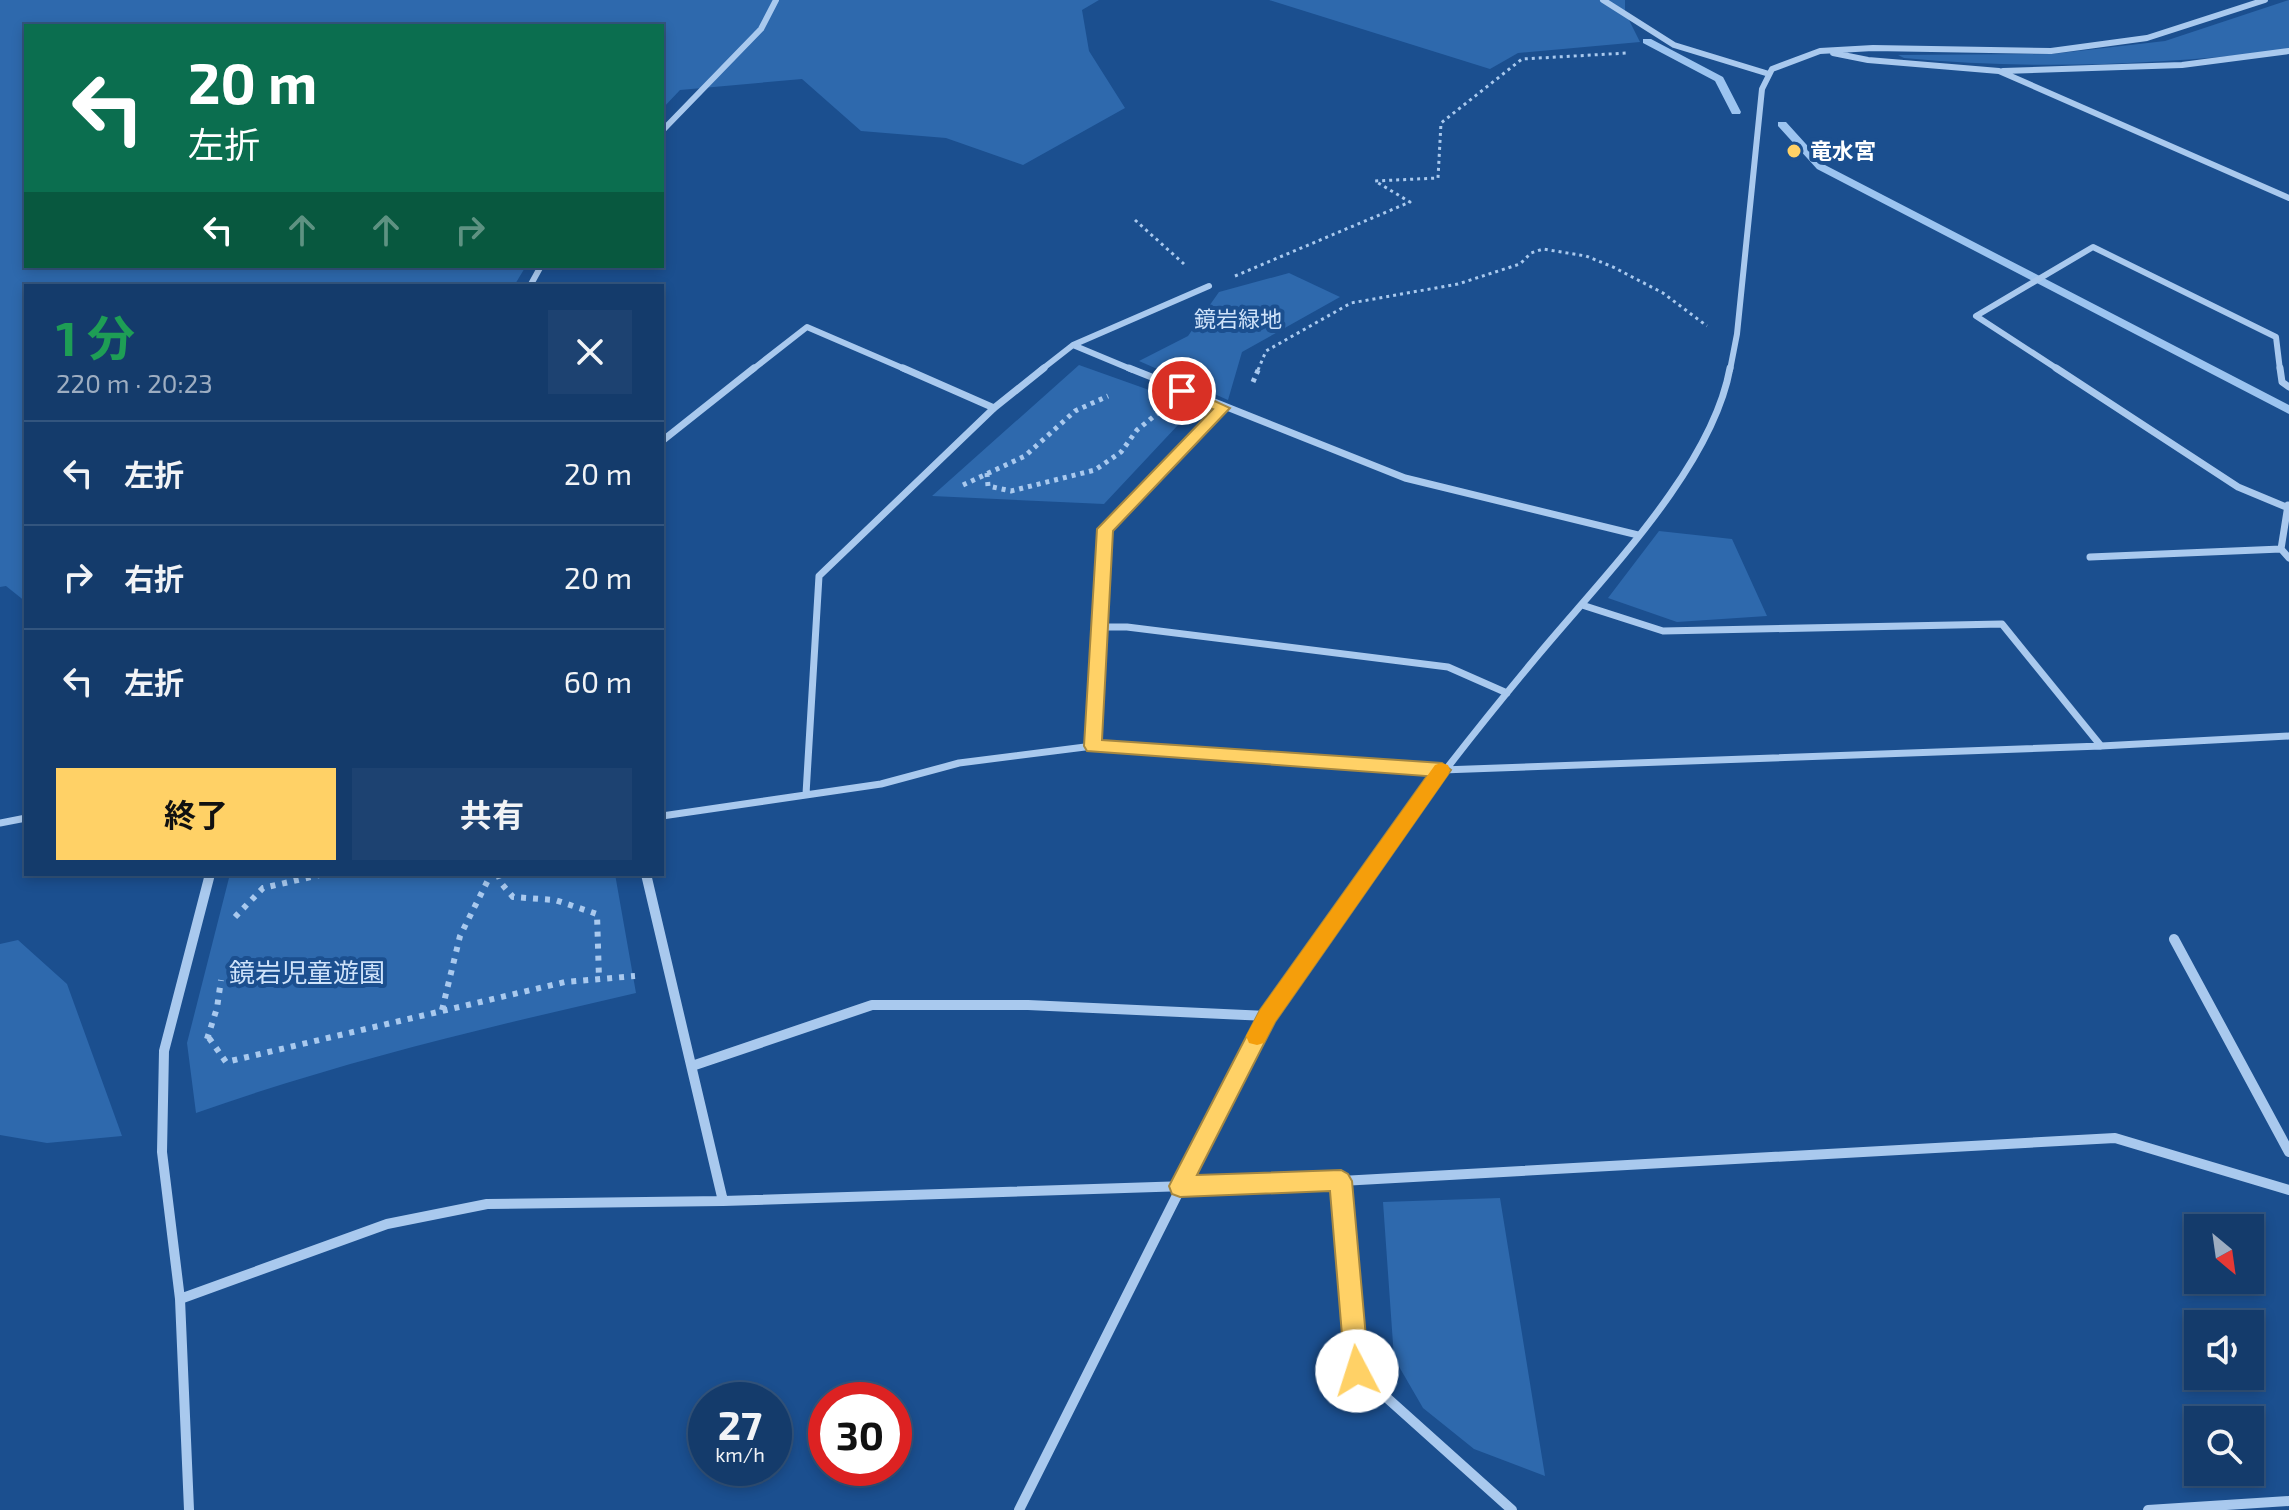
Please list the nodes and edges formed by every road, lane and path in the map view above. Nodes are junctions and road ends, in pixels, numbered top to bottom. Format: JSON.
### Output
{"nodes":[{"id":1,"x":776,"y":0,"type":"edge"},
{"id":2,"x":1603,"y":0,"type":"edge"},
{"id":3,"x":2265,"y":0,"type":"edge"},
{"id":4,"x":1820,"y":51,"type":"junction"},
{"id":5,"x":2289,"y":51,"type":"edge"},
{"id":6,"x":1628,"y":53,"type":"dead end"},
{"id":7,"x":1999,"y":71,"type":"junction"},
{"id":8,"x":1769,"y":74,"type":"junction"},
{"id":9,"x":664,"y":129,"type":"edge"},
{"id":10,"x":2289,"y":198,"type":"edge"},
{"id":11,"x":1135,"y":220,"type":"dead end"},
{"id":12,"x":1209,"y":286,"type":"junction"},
{"id":13,"x":1709,"y":328,"type":"dead end"},
{"id":14,"x":1073,"y":345,"type":"junction"},
{"id":15,"x":2289,"y":387,"type":"edge"},
{"id":16,"x":1182,"y":391,"type":"junction"},
{"id":17,"x":1121,"y":399,"type":"dead end"},
{"id":18,"x":994,"y":408,"type":"junction"},
{"id":19,"x":1223,"y":408,"type":"junction"},
{"id":20,"x":1240,"y":414,"type":"junction"},
{"id":21,"x":664,"y":439,"type":"edge"},
{"id":22,"x":2288,"y":506,"type":"edge"},
{"id":23,"x":1638,"y":535,"type":"junction"},
{"id":24,"x":2281,"y":549,"type":"junction"},
{"id":25,"x":2090,"y":557,"type":"dead end"},
{"id":26,"x":2289,"y":558,"type":"edge"},
{"id":27,"x":1582,"y":605,"type":"junction"},
{"id":28,"x":1100,"y":627,"type":"junction"},
{"id":29,"x":1507,"y":693,"type":"junction"},
{"id":30,"x":2289,"y":736,"type":"edge"},
{"id":31,"x":1093,"y":746,"type":"junction"},
{"id":32,"x":2101,"y":746,"type":"junction"},
{"id":33,"x":1442,"y":770,"type":"junction"},
{"id":34,"x":806,"y":794,"type":"junction"},
{"id":35,"x":664,"y":816,"type":"edge"},
{"id":36,"x":24,"y":818,"type":"edge"},
{"id":37,"x":0,"y":823,"type":"edge"},
{"id":38,"x":209,"y":876,"type":"edge"},
{"id":39,"x":315,"y":876,"type":"edge"},
{"id":40,"x":490,"y":876,"type":"edge"},
{"id":41,"x":499,"y":876,"type":"edge"},
{"id":42,"x":646,"y":876,"type":"edge"},
{"id":43,"x":228,"y":925,"type":"dead end"},
{"id":44,"x":2174,"y":939,"type":"dead end"},
{"id":45,"x":222,"y":967,"type":"dead end"},
{"id":46,"x":670,"y":973,"type":"junction"},
{"id":47,"x":599,"y":979,"type":"junction"},
{"id":48,"x":442,"y":1010,"type":"junction"},
{"id":49,"x":1267,"y":1016,"type":"junction"},
{"id":50,"x":209,"y":1038,"type":"junction"},
{"id":51,"x":164,"y":1051,"type":"junction"},
{"id":52,"x":692,"y":1066,"type":"junction"},
{"id":53,"x":2289,"y":1152,"type":"edge"},
{"id":54,"x":1341,"y":1181,"type":"junction"},
{"id":55,"x":1180,"y":1186,"type":"junction"},
{"id":56,"x":2289,"y":1190,"type":"edge"},
{"id":57,"x":723,"y":1201,"type":"junction"},
{"id":58,"x":180,"y":1299,"type":"junction"},
{"id":59,"x":2289,"y":1501,"type":"edge"},
{"id":60,"x":189,"y":1510,"type":"edge"},
{"id":61,"x":1019,"y":1510,"type":"edge"},
{"id":62,"x":1512,"y":1510,"type":"edge"},
{"id":63,"x":2148,"y":1510,"type":"edge"}],
"edges":[{"from":1,"to":9,"type":"street"},
{"from":2,"to":8,"type":"street"},
{"from":3,"to":4,"type":"street"},
{"from":4,"to":7,"type":"street"},
{"from":4,"to":8,"type":"street"},
{"from":5,"to":7,"type":"street"},
{"from":6,"to":12,"type":"path"},
{"from":7,"to":10,"type":"street"},
{"from":8,"to":23,"type":"street"},
{"from":11,"to":12,"type":"path"},
{"from":12,"to":14,"type":"street"},
{"from":13,"to":20,"type":"path"},
{"from":14,"to":16,"type":"street"},
{"from":14,"to":18,"type":"street"},
{"from":15,"to":22,"type":"street"},
{"from":16,"to":17,"type":"path"},
{"from":16,"to":19,"type":"street"},
{"from":18,"to":21,"type":"street"},
{"from":18,"to":34,"type":"street"},
{"from":19,"to":20,"type":"street"},
{"from":19,"to":28,"type":"street"},
{"from":20,"to":23,"type":"street"},
{"from":22,"to":24,"type":"street"},
{"from":23,"to":27,"type":"street"},
{"from":24,"to":25,"type":"street"},
{"from":24,"to":26,"type":"street"},
{"from":27,"to":29,"type":"street"},
{"from":27,"to":32,"type":"street"},
{"from":28,"to":29,"type":"street"},
{"from":28,"to":31,"type":"street"},
{"from":29,"to":33,"type":"street"},
{"from":30,"to":32,"type":"street"},
{"from":31,"to":33,"type":"street"},
{"from":31,"to":34,"type":"street"},
{"from":32,"to":33,"type":"street"},
{"from":33,"to":49,"type":"street"},
{"from":34,"to":35,"type":"street"},
{"from":36,"to":37,"type":"street"},
{"from":38,"to":51,"type":"street"},
{"from":39,"to":43,"type":"path"},
{"from":40,"to":48,"type":"path"},
{"from":41,"to":47,"type":"path"},
{"from":42,"to":46,"type":"street"},
{"from":44,"to":53,"type":"street"},
{"from":45,"to":50,"type":"path"},
{"from":46,"to":47,"type":"path"},
{"from":46,"to":52,"type":"street"},
{"from":47,"to":48,"type":"path"},
{"from":48,"to":50,"type":"path"},
{"from":49,"to":52,"type":"street"},
{"from":49,"to":55,"type":"street"},
{"from":50,"to":51,"type":"path"},
{"from":51,"to":58,"type":"street"},
{"from":52,"to":57,"type":"street"},
{"from":54,"to":55,"type":"street"},
{"from":54,"to":56,"type":"street"},
{"from":54,"to":62,"type":"street"},
{"from":55,"to":57,"type":"street"},
{"from":55,"to":61,"type":"street"},
{"from":57,"to":58,"type":"street"},
{"from":58,"to":60,"type":"street"},
{"from":59,"to":63,"type":"street"}]}
